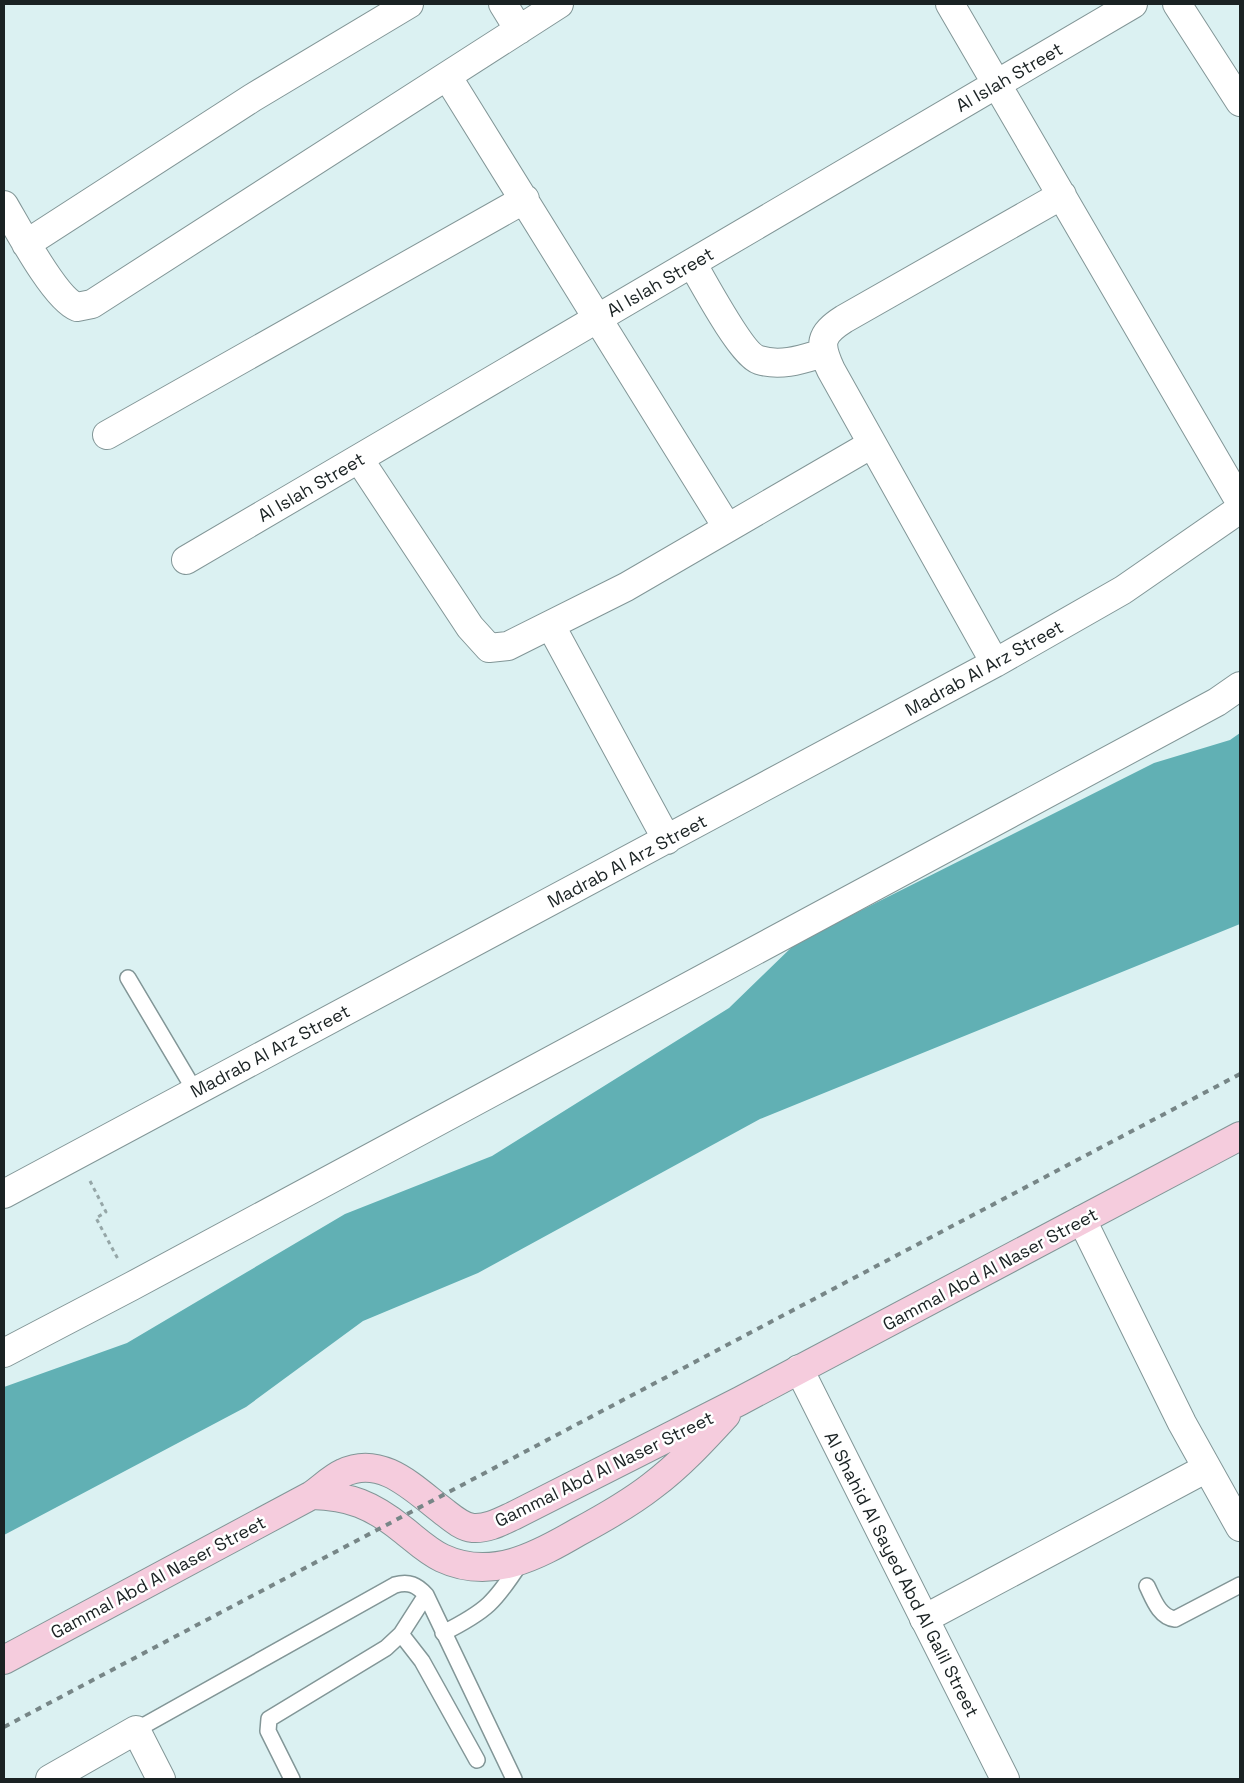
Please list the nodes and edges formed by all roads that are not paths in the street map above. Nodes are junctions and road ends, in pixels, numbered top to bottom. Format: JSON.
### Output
{"nodes":[{"id":1,"x":409,"y":4,"type":"edge"},
{"id":2,"x":503,"y":4,"type":"edge"},
{"id":3,"x":559,"y":4,"type":"edge"},
{"id":4,"x":950,"y":4,"type":"edge"},
{"id":5,"x":1133,"y":4,"type":"edge"},
{"id":6,"x":1177,"y":4,"type":"edge"},
{"id":7,"x":519,"y":30,"type":"junction"},
{"id":8,"x":447,"y":76,"type":"junction"},
{"id":9,"x":997,"y":84,"type":"junction"},
{"id":10,"x":1240,"y":102,"type":"edge"},
{"id":11,"x":1062,"y":196,"type":"junction"},
{"id":12,"x":525,"y":199,"type":"junction"},
{"id":13,"x":4,"y":205,"type":"edge"},
{"id":14,"x":26,"y":244,"type":"junction"},
{"id":15,"x":692,"y":263,"type":"junction"},
{"id":16,"x":598,"y":318,"type":"junction"},
{"id":17,"x":823,"y":353,"type":"junction"},
{"id":18,"x":107,"y":435,"type":"dead end"},
{"id":19,"x":872,"y":444,"type":"junction"},
{"id":20,"x":359,"y":459,"type":"junction"},
{"id":21,"x":1240,"y":502,"type":"edge"},
{"id":22,"x":1240,"y":509,"type":"edge"},
{"id":23,"x":727,"y":527,"type":"junction"},
{"id":24,"x":186,"y":560,"type":"dead end"},
{"id":25,"x":551,"y":626,"type":"junction"},
{"id":26,"x":995,"y":663,"type":"junction"},
{"id":27,"x":1240,"y":686,"type":"edge"},
{"id":28,"x":667,"y":840,"type":"junction"},
{"id":29,"x":128,"y":978,"type":"dead end"},
{"id":30,"x":195,"y":1091,"type":"junction"},
{"id":31,"x":1240,"y":1136,"type":"edge"},
{"id":32,"x":4,"y":1194,"type":"edge"},
{"id":33,"x":1082,"y":1220,"type":"junction"},
{"id":34,"x":4,"y":1353,"type":"edge"},
{"id":35,"x":799,"y":1369,"type":"junction"},
{"id":36,"x":740,"y":1401,"type":"junction"},
{"id":37,"x":1207,"y":1468,"type":"junction"},
{"id":38,"x":312,"y":1495,"type":"junction"},
{"id":39,"x":1237,"y":1512,"type":"edge"},
{"id":40,"x":522,"y":1562,"type":"junction"},
{"id":41,"x":1240,"y":1585,"type":"edge"},
{"id":42,"x":1147,"y":1586,"type":"dead end"},
{"id":43,"x":426,"y":1595,"type":"junction"},
{"id":44,"x":924,"y":1619,"type":"junction"},
{"id":45,"x":444,"y":1633,"type":"junction"},
{"id":46,"x":401,"y":1634,"type":"junction"},
{"id":47,"x":4,"y":1660,"type":"edge"},
{"id":48,"x":136,"y":1730,"type":"junction"},
{"id":49,"x":477,"y":1760,"type":"dead end"},
{"id":50,"x":78,"y":1772,"type":"edge"},
{"id":51,"x":50,"y":1779,"type":"edge"},
{"id":52,"x":162,"y":1779,"type":"edge"},
{"id":53,"x":292,"y":1779,"type":"edge"},
{"id":54,"x":514,"y":1779,"type":"edge"},
{"id":55,"x":1004,"y":1779,"type":"edge"}],
"edges":[{"from":1,"to":14,"type":"street"},
{"from":2,"to":7,"type":"street"},
{"from":3,"to":7,"type":"street"},
{"from":4,"to":9,"type":"street"},
{"from":5,"to":9,"type":"street","name":"Al Islah Street"},
{"from":6,"to":10,"type":"street"},
{"from":7,"to":8,"type":"street"},
{"from":8,"to":12,"type":"street"},
{"from":8,"to":14,"type":"street"},
{"from":9,"to":11,"type":"street"},
{"from":9,"to":15,"type":"street","name":"Al Islah Street"},
{"from":11,"to":17,"type":"street"},
{"from":11,"to":21,"type":"street"},
{"from":12,"to":16,"type":"street"},
{"from":12,"to":18,"type":"street"},
{"from":13,"to":14,"type":"street"},
{"from":15,"to":16,"type":"street","name":"Al Islah Street"},
{"from":15,"to":17,"type":"street"},
{"from":16,"to":20,"type":"street","name":"Al Islah Street"},
{"from":16,"to":23,"type":"street"},
{"from":17,"to":19,"type":"street"},
{"from":19,"to":23,"type":"street"},
{"from":19,"to":26,"type":"street"},
{"from":20,"to":24,"type":"street","name":"Al Islah Street"},
{"from":20,"to":25,"type":"street"},
{"from":22,"to":26,"type":"street","name":"Madrab Al Arz Street"},
{"from":23,"to":25,"type":"street"},
{"from":25,"to":28,"type":"street"},
{"from":26,"to":28,"type":"street","name":"Madrab Al Arz Street"},
{"from":27,"to":34,"type":"street"},
{"from":28,"to":30,"type":"street","name":"Madrab Al Arz Street"},
{"from":29,"to":30,"type":"lane"},
{"from":30,"to":32,"type":"street","name":"Madrab Al Arz Street"},
{"from":31,"to":33,"type":"main road","name":"Gammal Abd Al Naser Street"},
{"from":33,"to":35,"type":"main road","name":"Gammal Abd Al Naser Street"},
{"from":33,"to":37,"type":"street"},
{"from":35,"to":36,"type":"main road","name":"Gammal Abd Al Naser Street"},
{"from":35,"to":44,"type":"street","name":"Al Shahid Al Sayed Abd Al Galil Street"},
{"from":36,"to":38,"type":"main road","name":"Gammal Abd Al Naser Street"},
{"from":36,"to":40,"type":"main road","name":"Gammal Abd Al Naser Street"},
{"from":37,"to":39,"type":"street"},
{"from":37,"to":44,"type":"street"},
{"from":38,"to":40,"type":"main road","name":"Gammal Abd Al Naser Street"},
{"from":38,"to":47,"type":"main road","name":"Gammal Abd Al Naser Street"},
{"from":40,"to":45,"type":"lane"},
{"from":41,"to":42,"type":"lane"},
{"from":43,"to":45,"type":"lane"},
{"from":43,"to":46,"type":"lane"},
{"from":43,"to":48,"type":"lane"},
{"from":44,"to":55,"type":"street","name":"Al Shahid Al Sayed Abd Al Galil Street"},
{"from":45,"to":54,"type":"lane"},
{"from":46,"to":49,"type":"lane"},
{"from":46,"to":53,"type":"lane"},
{"from":48,"to":50,"type":"street"},
{"from":48,"to":52,"type":"street"},
{"from":50,"to":51,"type":"street"}]}
